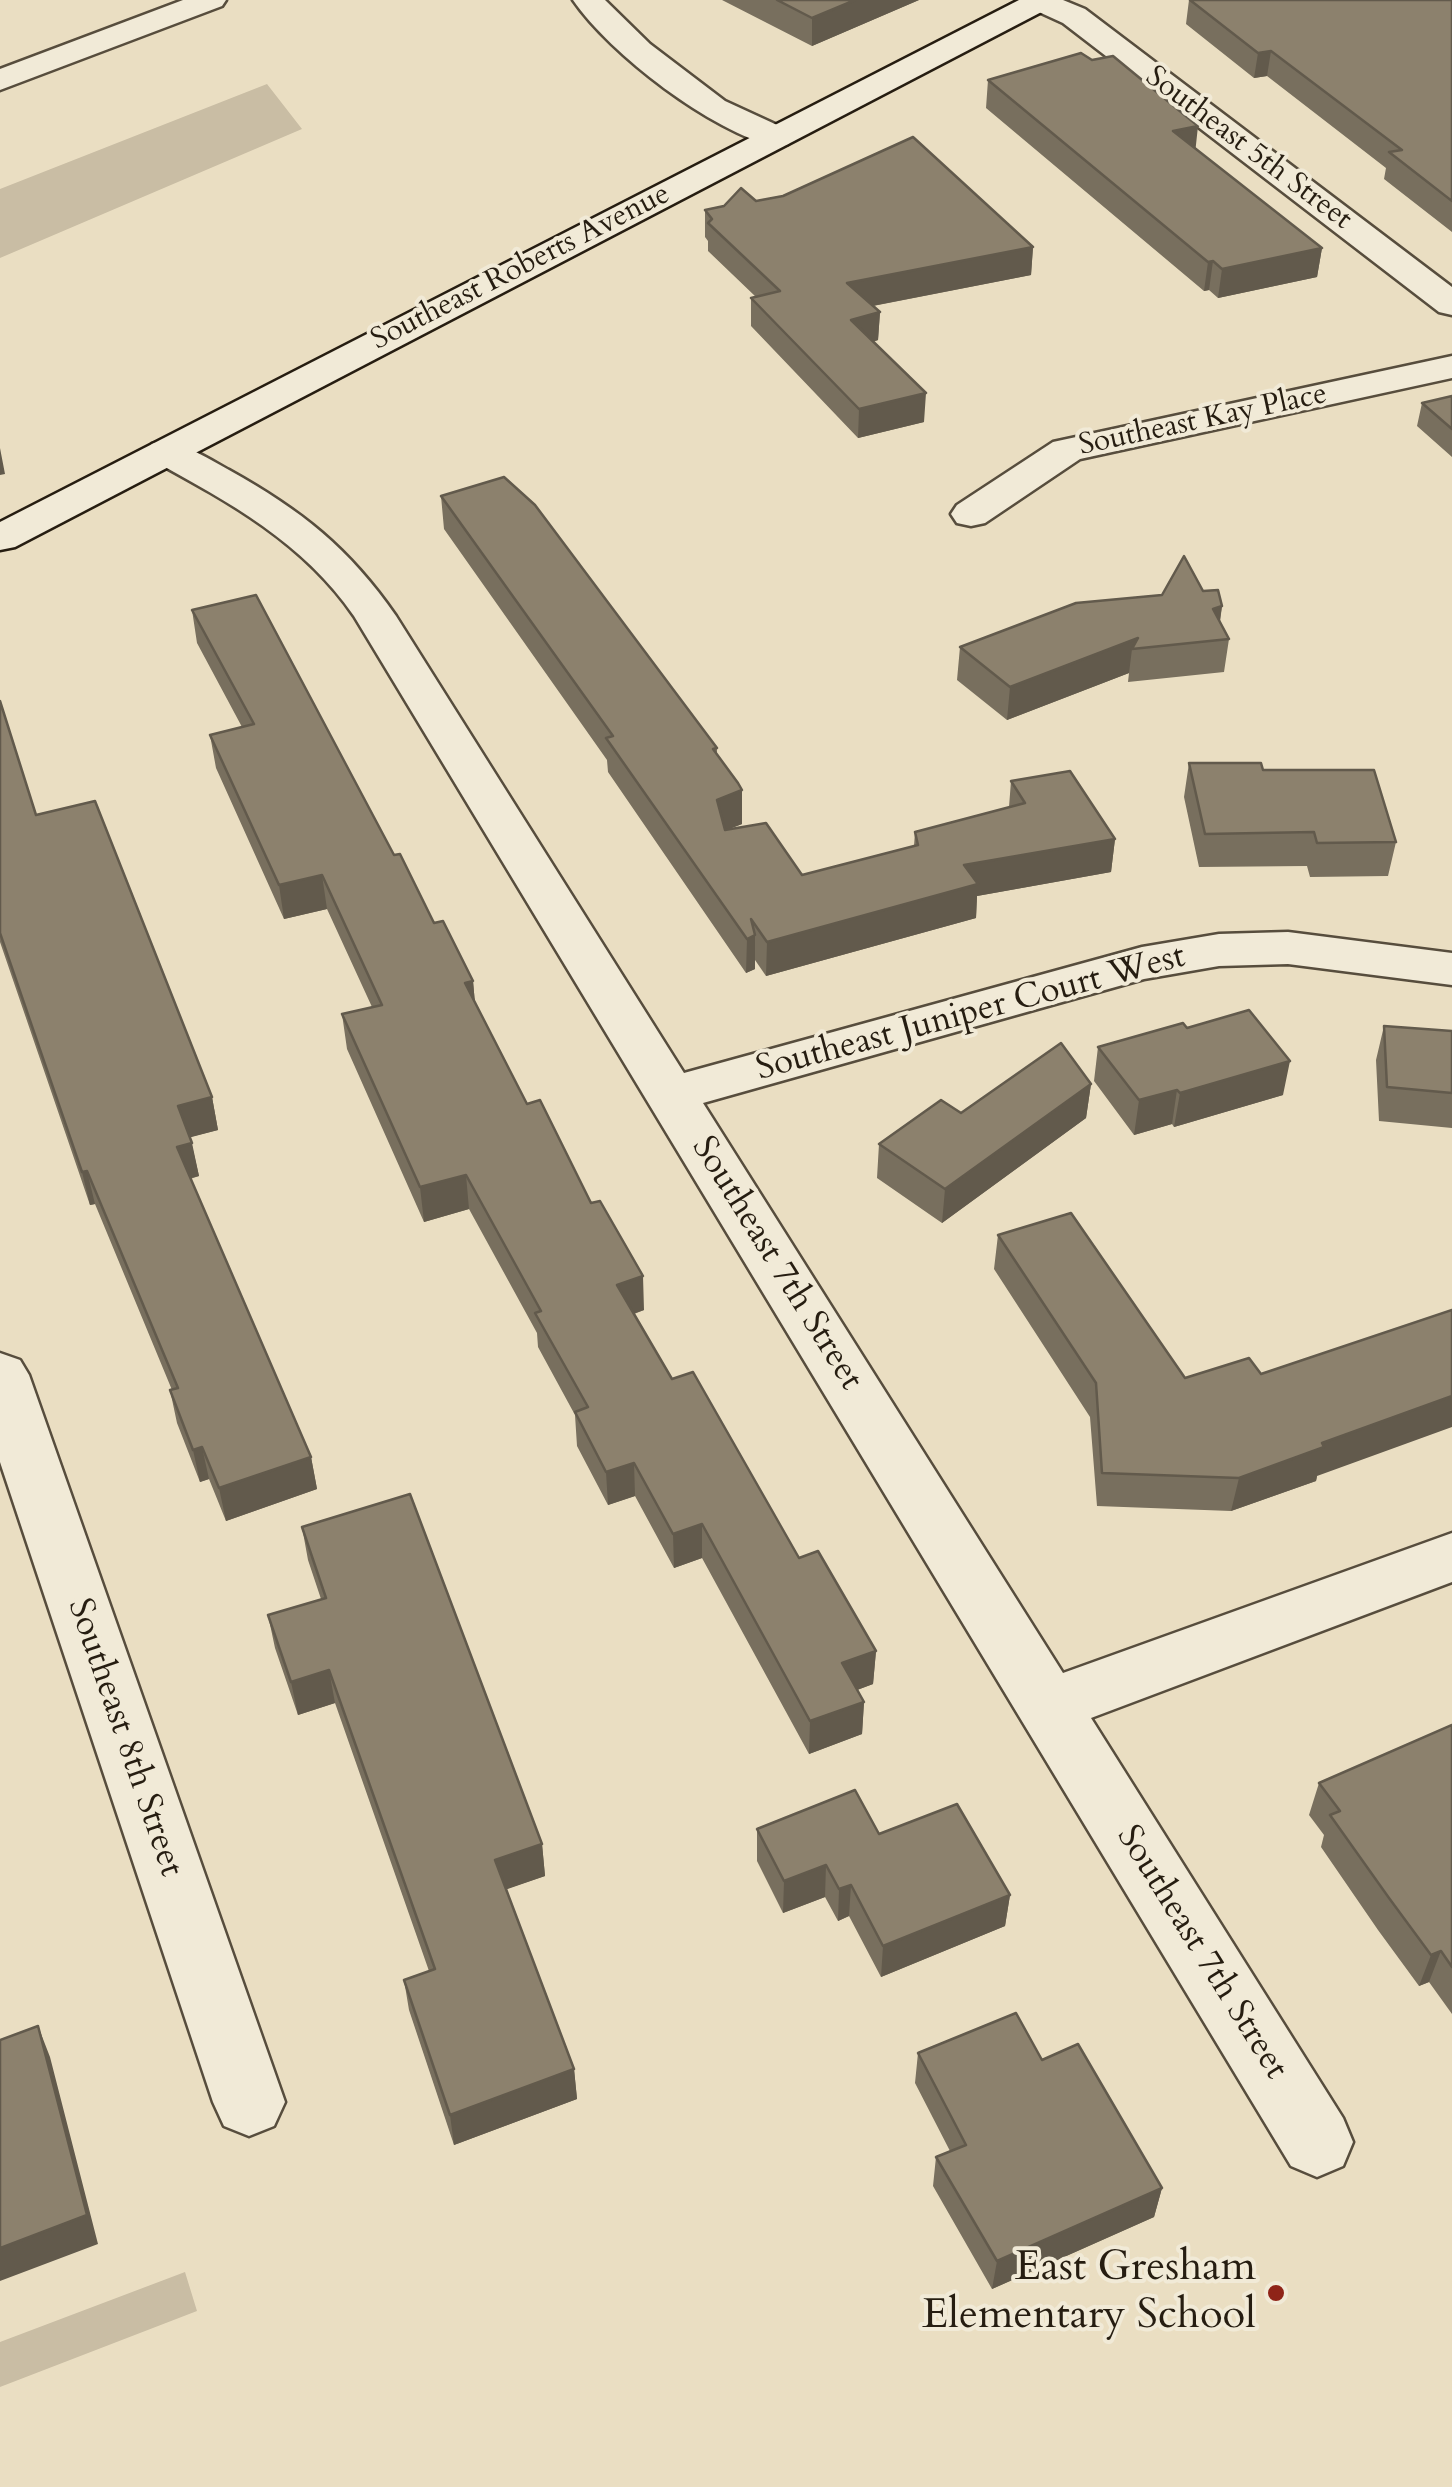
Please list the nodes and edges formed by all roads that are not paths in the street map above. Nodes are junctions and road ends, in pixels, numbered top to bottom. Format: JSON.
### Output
{"nodes":[{"id":1,"x":211,"y":0,"type":"edge"},
{"id":2,"x":588,"y":0,"type":"edge"},
{"id":3,"x":1041,"y":1,"type":"edge"},
{"id":4,"x":0,"y":80,"type":"edge"},
{"id":5,"x":776,"y":136,"type":"junction"},
{"id":6,"x":1452,"y":304,"type":"edge"},
{"id":7,"x":1452,"y":366,"type":"edge"},
{"id":8,"x":166,"y":452,"type":"junction"},
{"id":9,"x":972,"y":514,"type":"dead end"},
{"id":10,"x":0,"y":538,"type":"edge"},
{"id":11,"x":1452,"y":969,"type":"edge"},
{"id":12,"x":671,"y":1094,"type":"junction"},
{"id":13,"x":0,"y":1375,"type":"edge"},
{"id":14,"x":1452,"y":1558,"type":"edge"},
{"id":15,"x":1048,"y":1706,"type":"junction"},
{"id":16,"x":248,"y":2102,"type":"dead end"},
{"id":17,"x":1317,"y":2142,"type":"dead end"}],
"edges":[{"from":1,"to":4,"type":"street"},
{"from":2,"to":5,"type":"street"},
{"from":3,"to":5,"type":"street","name":"Southeast Roberts Avenue"},
{"from":3,"to":6,"type":"street","name":"Southeast 5th Street"},
{"from":5,"to":8,"type":"street","name":"Southeast Roberts Avenue"},
{"from":7,"to":9,"type":"street","name":"Southeast Kay Place"},
{"from":8,"to":10,"type":"street","name":"Southeast Roberts Avenue"},
{"from":8,"to":12,"type":"street","name":"Southeast 7th Street"},
{"from":11,"to":12,"type":"street","name":"Southeast Juniper Court West"},
{"from":12,"to":15,"type":"street","name":"Southeast 7th Street"},
{"from":13,"to":16,"type":"street","name":"Southeast 8th Street"},
{"from":14,"to":15,"type":"street"},
{"from":15,"to":17,"type":"street","name":"Southeast 7th Street"}]}
